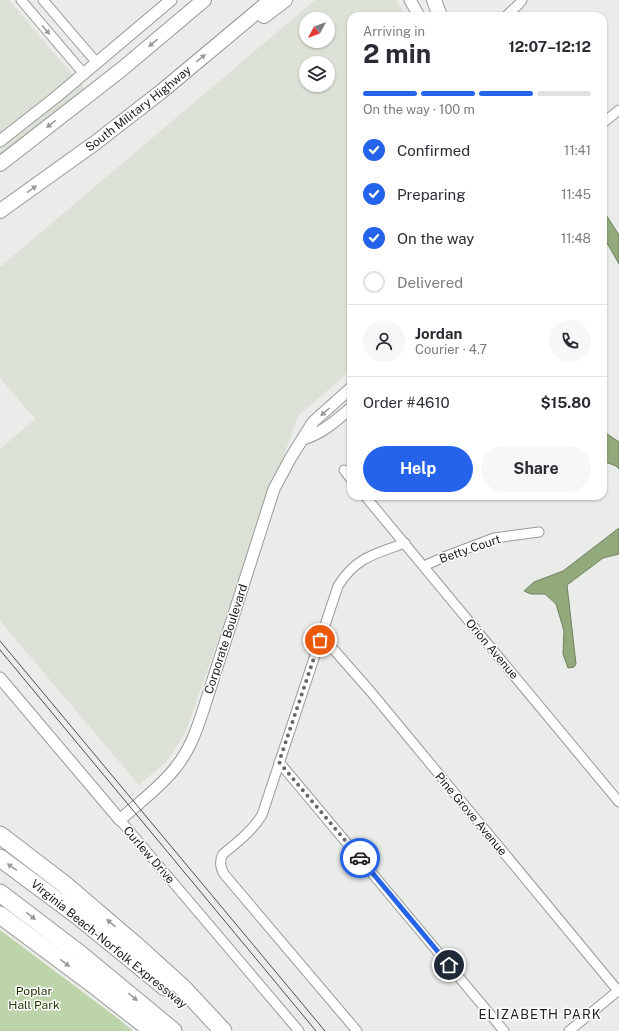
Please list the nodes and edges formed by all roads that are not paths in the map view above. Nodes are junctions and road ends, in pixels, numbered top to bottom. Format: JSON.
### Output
{"nodes":[{"id":1,"x":21,"y":0,"type":"edge"},
{"id":2,"x":171,"y":0,"type":"edge"},
{"id":3,"x":204,"y":0,"type":"edge"},
{"id":4,"x":271,"y":0,"type":"edge"},
{"id":5,"x":285,"y":0,"type":"edge"},
{"id":6,"x":430,"y":0,"type":"edge"},
{"id":7,"x":434,"y":0,"type":"edge"},
{"id":8,"x":522,"y":0,"type":"edge"},
{"id":9,"x":411,"y":1,"type":"edge"},
{"id":10,"x":45,"y":2,"type":"edge"},
{"id":11,"x":417,"y":12,"type":"edge"},
{"id":12,"x":420,"y":12,"type":"edge"},
{"id":13,"x":438,"y":12,"type":"edge"},
{"id":14,"x":438,"y":12,"type":"edge"},
{"id":15,"x":510,"y":12,"type":"edge"},
{"id":16,"x":34,"y":15,"type":"junction"},
{"id":17,"x":215,"y":47,"type":"junction"},
{"id":18,"x":97,"y":63,"type":"junction"},
{"id":19,"x":84,"y":74,"type":"junction"},
{"id":20,"x":619,"y":110,"type":"edge"},
{"id":21,"x":607,"y":120,"type":"edge"},
{"id":22,"x":0,"y":141,"type":"edge"},
{"id":23,"x":0,"y":164,"type":"edge"},
{"id":24,"x":0,"y":211,"type":"edge"},
{"id":25,"x":347,"y":392,"type":"edge"},
{"id":26,"x":347,"y":411,"type":"edge"},
{"id":27,"x":303,"y":439,"type":"junction"},
{"id":28,"x":344,"y":470,"type":"dead end"},
{"id":29,"x":347,"y":474,"type":"edge"},
{"id":30,"x":368,"y":500,"type":"edge"},
{"id":31,"x":540,"y":532,"type":"dead end"},
{"id":32,"x":405,"y":543,"type":"junction"},
{"id":33,"x":424,"y":566,"type":"junction"},
{"id":34,"x":320,"y":640,"type":"junction"},
{"id":35,"x":0,"y":678,"type":"edge"},
{"id":36,"x":279,"y":762,"type":"junction"},
{"id":37,"x":619,"y":802,"type":"edge"},
{"id":38,"x":120,"y":820,"type":"junction"},
{"id":39,"x":0,"y":835,"type":"edge"},
{"id":40,"x":0,"y":858,"type":"edge"},
{"id":41,"x":0,"y":893,"type":"edge"},
{"id":42,"x":0,"y":915,"type":"edge"},
{"id":43,"x":619,"y":991,"type":"edge"},
{"id":44,"x":153,"y":1031,"type":"edge"},
{"id":45,"x":173,"y":1031,"type":"edge"},
{"id":46,"x":217,"y":1031,"type":"edge"},
{"id":47,"x":224,"y":1031,"type":"edge"},
{"id":48,"x":299,"y":1031,"type":"edge"},
{"id":49,"x":357,"y":1031,"type":"edge"},
{"id":50,"x":504,"y":1031,"type":"edge"},
{"id":51,"x":569,"y":1031,"type":"edge"}],
"edges":[{"from":1,"to":16,"type":"street"},
{"from":2,"to":18,"type":"street"},
{"from":3,"to":23,"type":"main road","one_way":true},
{"from":4,"to":17,"type":"main road","name":"South Military Highway"},
{"from":5,"to":17,"type":"main road"},
{"from":6,"to":13,"type":"street"},
{"from":7,"to":14,"type":"main road"},
{"from":8,"to":15,"type":"street"},
{"from":9,"to":11,"type":"street"},
{"from":9,"to":12,"type":"street"},
{"from":10,"to":16,"type":"street"},
{"from":10,"to":18,"type":"street"},
{"from":16,"to":19,"type":"street","one_way":true},
{"from":24,"to":17,"type":"main road","name":"South Military Highway","one_way":true},
{"from":18,"to":19,"type":"street"},
{"from":19,"to":22,"type":"street"},
{"from":20,"to":21,"type":"street"},
{"from":25,"to":27,"type":"street","name":"Corporate Boulevard","one_way":true},
{"from":26,"to":27,"type":"street"},
{"from":27,"to":38,"type":"street","name":"Corporate Boulevard"},
{"from":28,"to":29,"type":"street"},
{"from":30,"to":32,"type":"street","name":"Orion Avenue"},
{"from":31,"to":33,"type":"street","name":"Betty Court"},
{"from":32,"to":33,"type":"street","name":"Orion Avenue"},
{"from":32,"to":34,"type":"street"},
{"from":33,"to":37,"type":"street","name":"Orion Avenue"},
{"from":34,"to":36,"type":"street"},
{"from":34,"to":43,"type":"street","name":"Pine Grove Avenue"},
{"from":35,"to":38,"type":"street","name":"Curlew Drive"},
{"from":36,"to":49,"type":"street"},
{"from":36,"to":50,"type":"street"},
{"from":38,"to":48,"type":"street","name":"Curlew Drive"},
{"from":47,"to":39,"type":"highway","one_way":true},
{"from":46,"to":40,"type":"highway","name":"Virginia Beach-Norfolk Expressway","one_way":true},
{"from":41,"to":45,"type":"highway","one_way":true},
{"from":42,"to":44,"type":"highway","one_way":true},
{"from":43,"to":51,"type":"street"}]}
